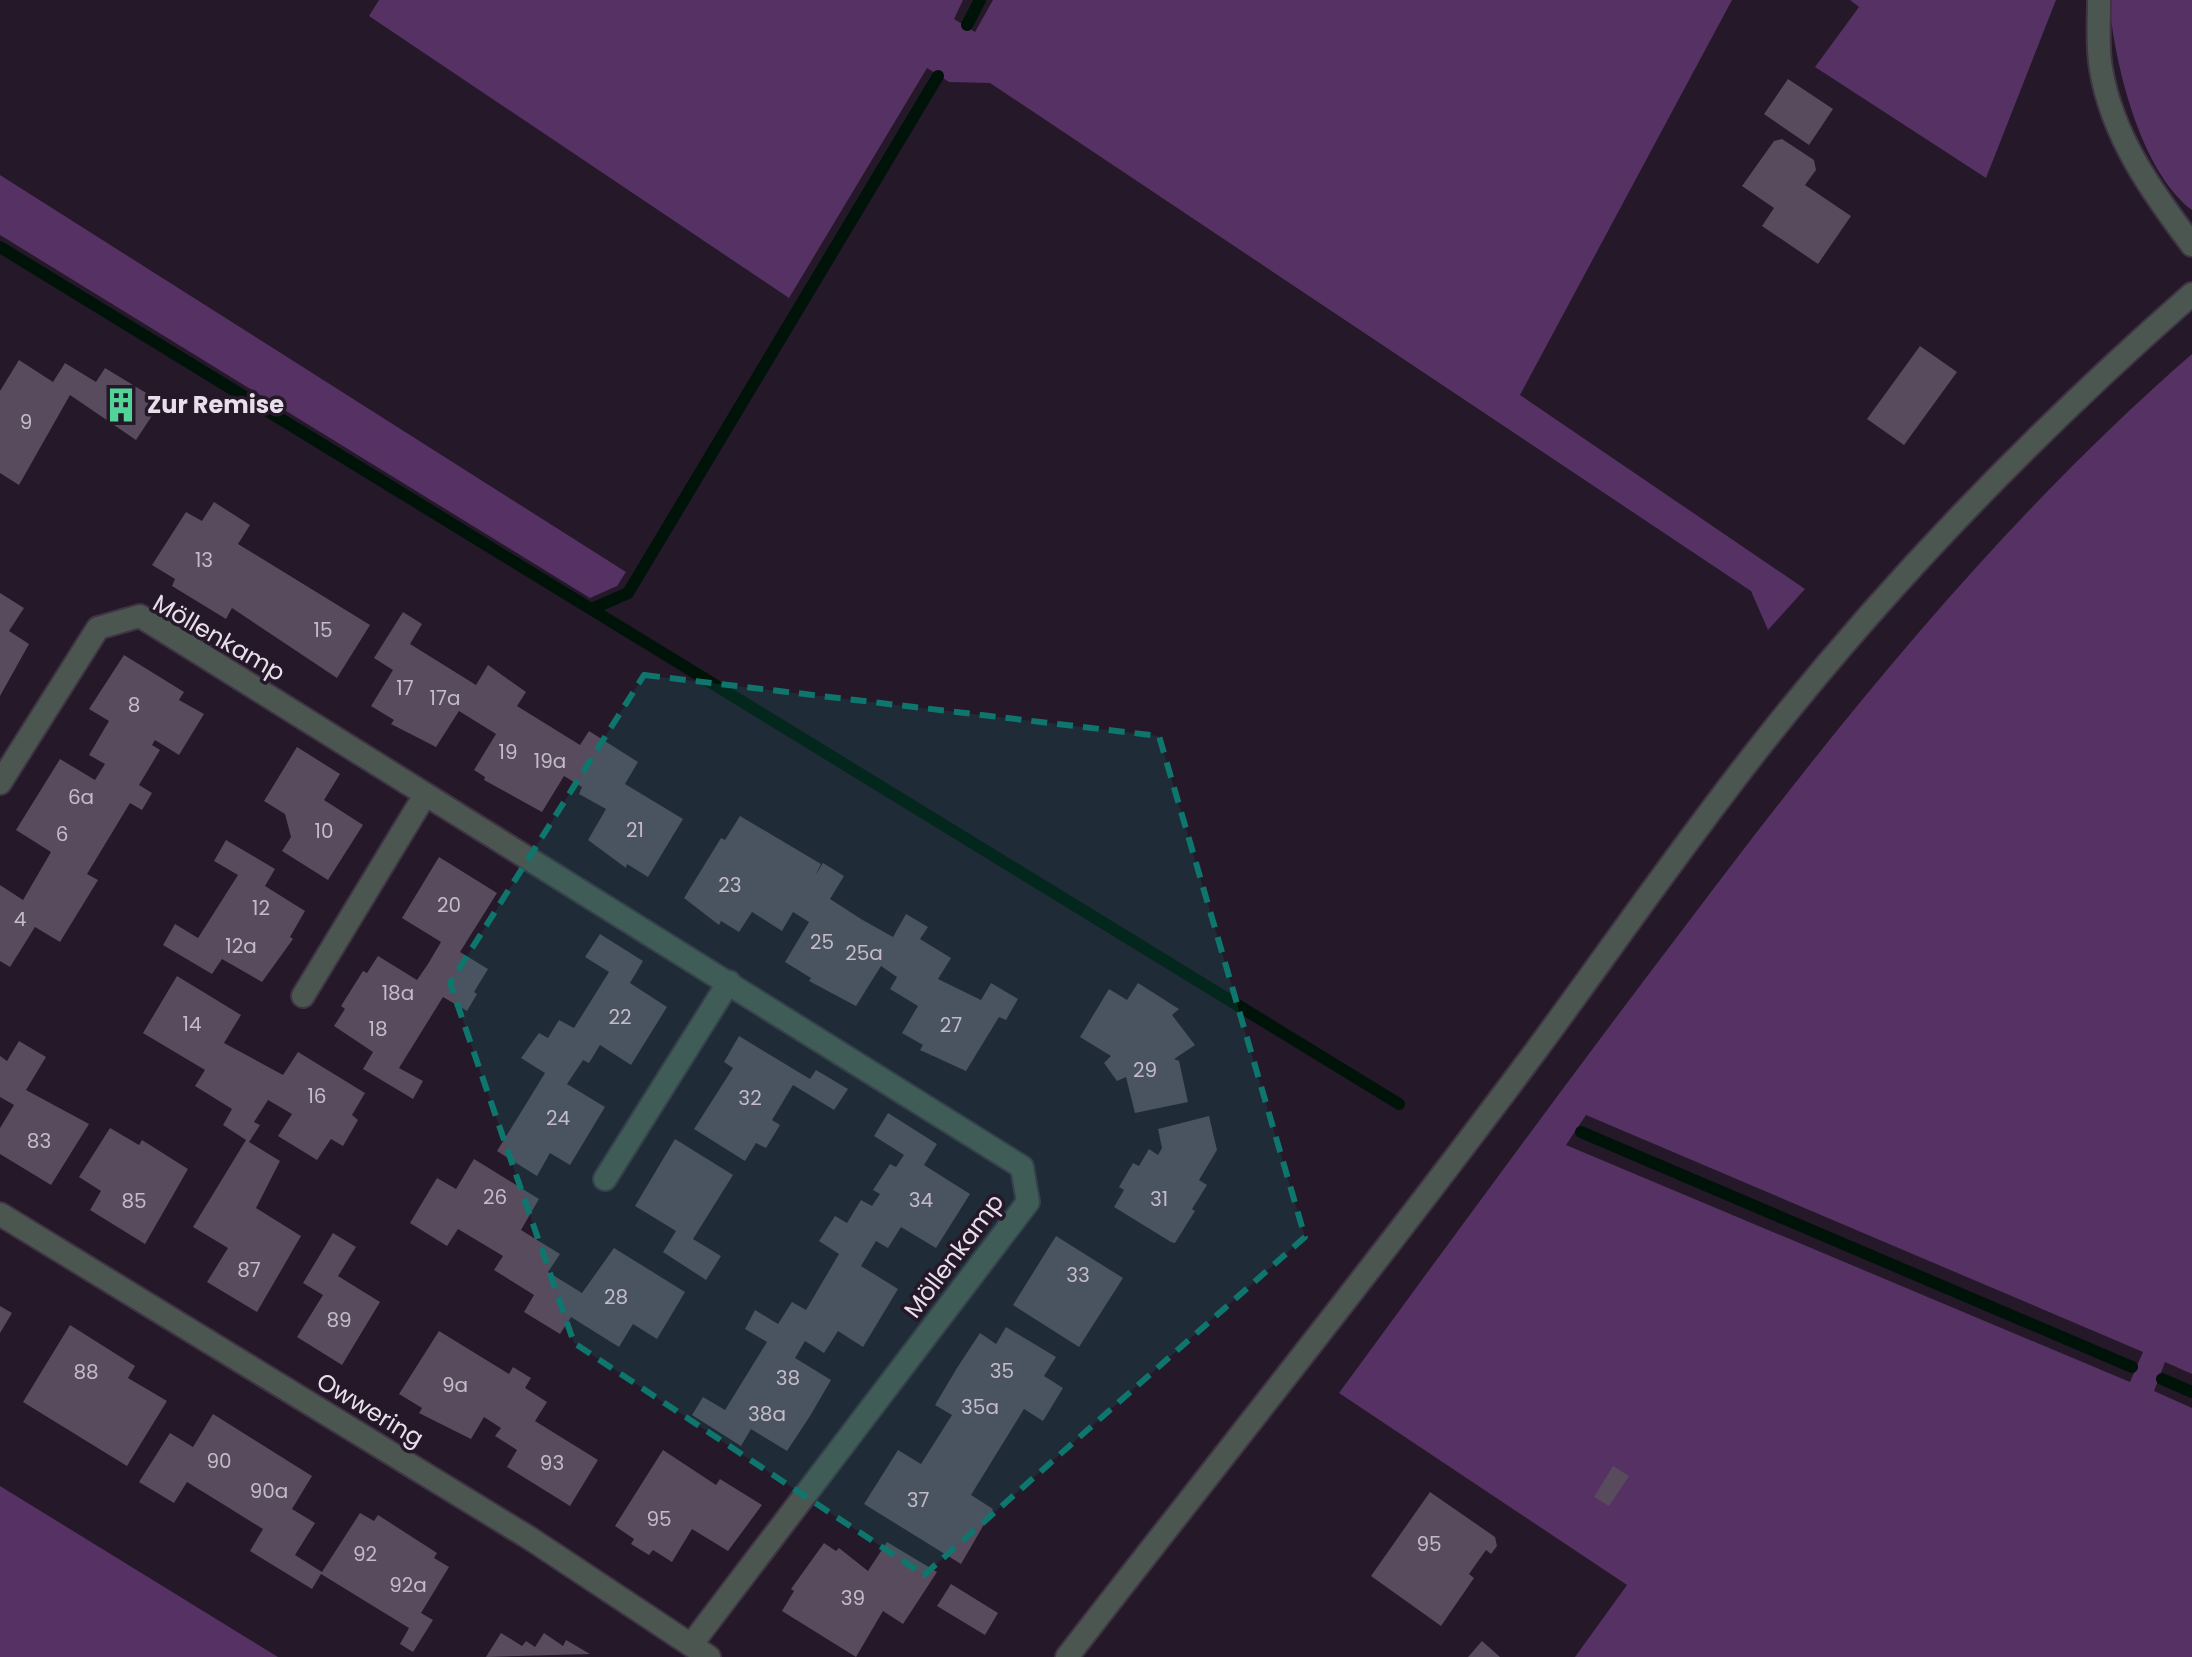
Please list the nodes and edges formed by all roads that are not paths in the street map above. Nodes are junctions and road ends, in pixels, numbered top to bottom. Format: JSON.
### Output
{"nodes":[{"id":1,"x":2099,"y":0,"type":"edge"},
{"id":2,"x":2192,"y":245,"type":"edge"},
{"id":3,"x":2192,"y":294,"type":"edge"},
{"id":4,"x":0,"y":783,"type":"edge"},
{"id":5,"x":425,"y":795,"type":"junction"},
{"id":6,"x":729,"y":982,"type":"junction"},
{"id":7,"x":303,"y":996,"type":"dead end"},
{"id":8,"x":605,"y":1179,"type":"dead end"},
{"id":9,"x":0,"y":1214,"type":"edge"},
{"id":10,"x":700,"y":1651,"type":"edge"},
{"id":11,"x":1067,"y":1657,"type":"edge"}],
"edges":[{"from":1,"to":2,"type":"street"},
{"from":3,"to":11,"type":"street"},
{"from":4,"to":5,"type":"street","name":"Möllenkamp"},
{"from":5,"to":6,"type":"street","name":"Möllenkamp"},
{"from":5,"to":7,"type":"street"},
{"from":6,"to":8,"type":"street"},
{"from":6,"to":10,"type":"street","name":"Möllenkamp"},
{"from":9,"to":10,"type":"street","name":"Owwering"}]}
